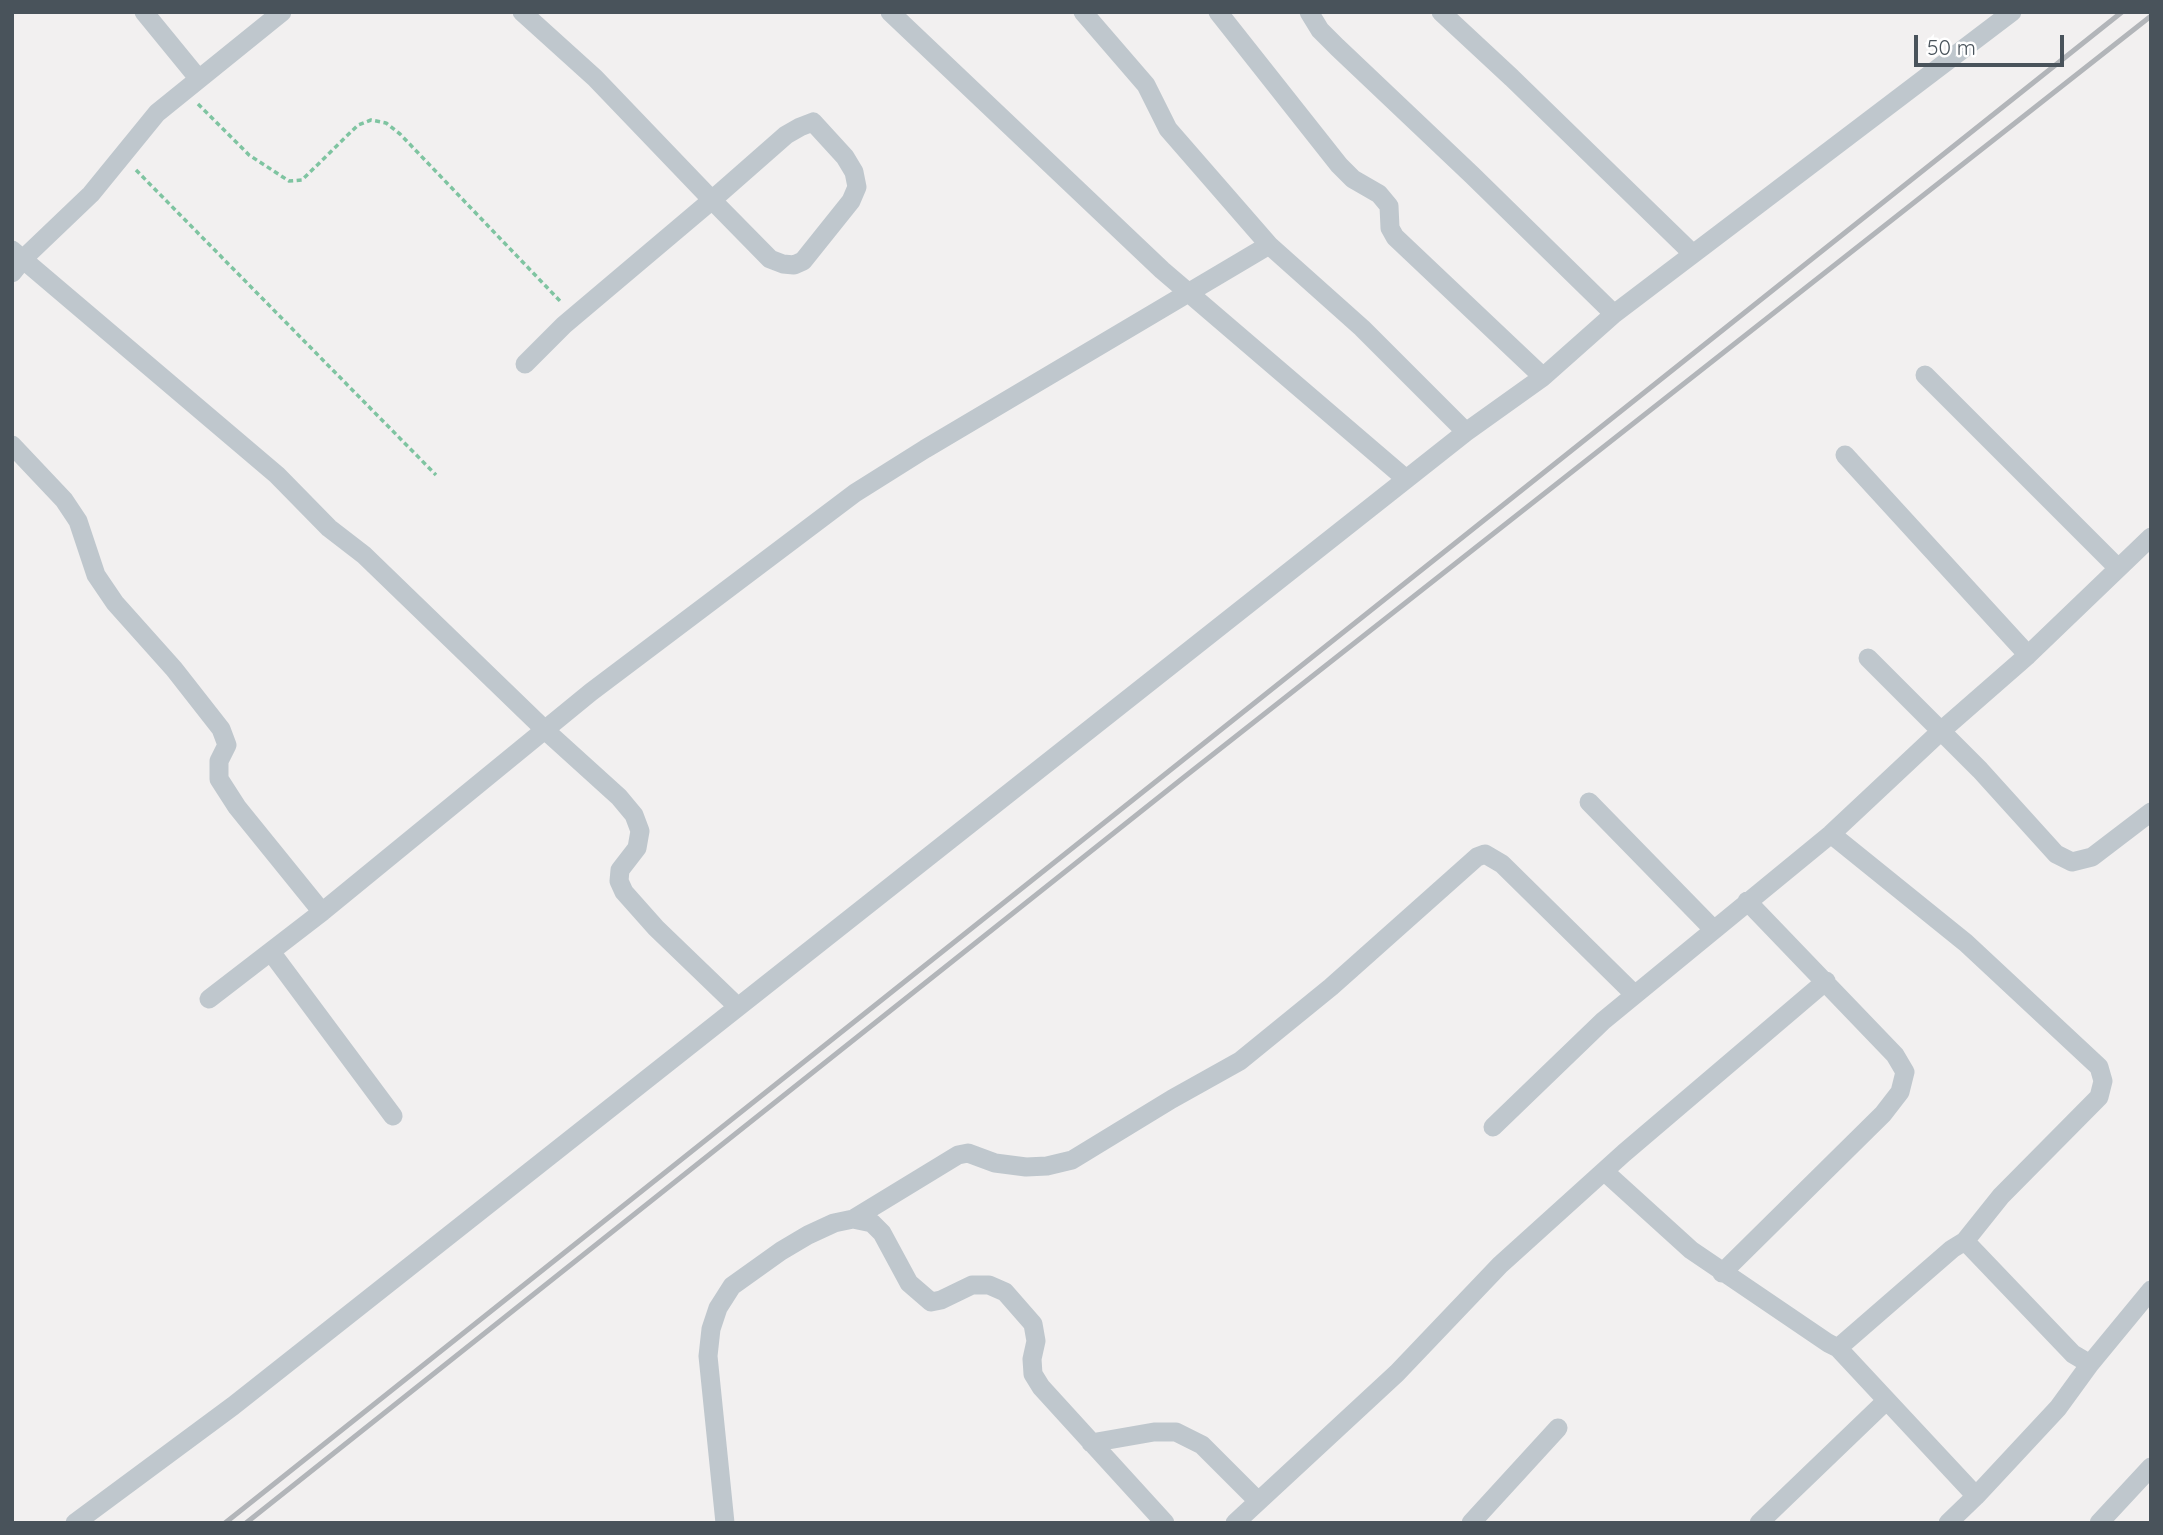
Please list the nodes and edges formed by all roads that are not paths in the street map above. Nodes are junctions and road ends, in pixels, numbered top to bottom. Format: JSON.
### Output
{"nodes":[{"id":1,"x":144,"y":12,"type":"edge"},
{"id":2,"x":282,"y":12,"type":"edge"},
{"id":3,"x":522,"y":12,"type":"edge"},
{"id":4,"x":890,"y":12,"type":"edge"},
{"id":5,"x":1083,"y":12,"type":"edge"},
{"id":6,"x":1218,"y":12,"type":"edge"},
{"id":7,"x":1309,"y":12,"type":"edge"},
{"id":8,"x":1441,"y":12,"type":"edge"},
{"id":9,"x":2012,"y":12,"type":"edge"},
{"id":10,"x":191,"y":84,"type":"junction"},
{"id":11,"x":712,"y":200,"type":"junction"},
{"id":12,"x":1269,"y":245,"type":"junction"},
{"id":13,"x":1693,"y":254,"type":"junction"},
{"id":14,"x":16,"y":260,"type":"edge"},
{"id":15,"x":1189,"y":292,"type":"junction"},
{"id":16,"x":1614,"y":314,"type":"junction"},
{"id":17,"x":525,"y":364,"type":"dead end"},
{"id":18,"x":1925,"y":375,"type":"dead end"},
{"id":19,"x":1543,"y":377,"type":"junction"},
{"id":20,"x":1466,"y":432,"type":"junction"},
{"id":21,"x":12,"y":445,"type":"edge"},
{"id":22,"x":1845,"y":455,"type":"dead end"},
{"id":23,"x":1406,"y":479,"type":"junction"},
{"id":24,"x":2151,"y":537,"type":"edge"},
{"id":25,"x":2118,"y":568,"type":"junction"},
{"id":26,"x":2028,"y":654,"type":"junction"},
{"id":27,"x":1868,"y":658,"type":"dead end"},
{"id":28,"x":545,"y":730,"type":"junction"},
{"id":29,"x":1941,"y":731,"type":"junction"},
{"id":30,"x":1589,"y":802,"type":"dead end"},
{"id":31,"x":2151,"y":812,"type":"edge"},
{"id":32,"x":1831,"y":834,"type":"junction"},
{"id":33,"x":1747,"y":901,"type":"junction"},
{"id":34,"x":322,"y":912,"type":"junction"},
{"id":35,"x":1713,"y":929,"type":"junction"},
{"id":36,"x":271,"y":952,"type":"junction"},
{"id":37,"x":1826,"y":981,"type":"junction"},
{"id":38,"x":1634,"y":994,"type":"junction"},
{"id":39,"x":209,"y":999,"type":"dead end"},
{"id":40,"x":738,"y":1007,"type":"junction"},
{"id":41,"x":393,"y":1116,"type":"dead end"},
{"id":42,"x":1493,"y":1127,"type":"dead end"},
{"id":43,"x":1605,"y":1172,"type":"junction"},
{"id":44,"x":853,"y":1219,"type":"junction"},
{"id":45,"x":1965,"y":1241,"type":"junction"},
{"id":46,"x":1722,"y":1273,"type":"junction"},
{"id":47,"x":2151,"y":1290,"type":"edge"},
{"id":48,"x":1838,"y":1348,"type":"junction"},
{"id":49,"x":2090,"y":1364,"type":"junction"},
{"id":50,"x":1886,"y":1401,"type":"junction"},
{"id":51,"x":1558,"y":1428,"type":"dead end"},
{"id":52,"x":1091,"y":1443,"type":"junction"},
{"id":53,"x":2151,"y":1467,"type":"edge"},
{"id":54,"x":1976,"y":1496,"type":"junction"},
{"id":55,"x":1258,"y":1501,"type":"junction"},
{"id":56,"x":75,"y":1523,"type":"edge"},
{"id":57,"x":725,"y":1523,"type":"edge"},
{"id":58,"x":1165,"y":1523,"type":"edge"},
{"id":59,"x":1235,"y":1523,"type":"edge"},
{"id":60,"x":1471,"y":1523,"type":"edge"},
{"id":61,"x":1759,"y":1523,"type":"edge"},
{"id":62,"x":1948,"y":1523,"type":"edge"},
{"id":63,"x":2099,"y":1523,"type":"edge"}],
"edges":[{"from":1,"to":10,"type":"street"},
{"from":2,"to":10,"type":"street"},
{"from":3,"to":11,"type":"street"},
{"from":4,"to":15,"type":"street"},
{"from":5,"to":12,"type":"street"},
{"from":6,"to":19,"type":"street"},
{"from":7,"to":16,"type":"street"},
{"from":8,"to":13,"type":"street"},
{"from":9,"to":13,"type":"street"},
{"from":10,"to":14,"type":"street"},
{"from":11,"to":11,"type":"street"},
{"from":11,"to":17,"type":"street"},
{"from":12,"to":15,"type":"street"},
{"from":12,"to":20,"type":"street"},
{"from":13,"to":16,"type":"street"},
{"from":14,"to":28,"type":"street"},
{"from":15,"to":23,"type":"street"},
{"from":15,"to":28,"type":"street"},
{"from":16,"to":19,"type":"street"},
{"from":18,"to":25,"type":"street"},
{"from":19,"to":20,"type":"street"},
{"from":20,"to":23,"type":"street"},
{"from":21,"to":34,"type":"street"},
{"from":22,"to":26,"type":"street"},
{"from":23,"to":40,"type":"street"},
{"from":24,"to":25,"type":"street"},
{"from":25,"to":26,"type":"street"},
{"from":26,"to":29,"type":"street"},
{"from":27,"to":29,"type":"street"},
{"from":28,"to":34,"type":"street"},
{"from":28,"to":40,"type":"street"},
{"from":29,"to":31,"type":"street"},
{"from":29,"to":32,"type":"street"},
{"from":30,"to":35,"type":"street"},
{"from":32,"to":33,"type":"street"},
{"from":32,"to":45,"type":"street"},
{"from":33,"to":35,"type":"street"},
{"from":33,"to":37,"type":"street"},
{"from":34,"to":36,"type":"street"},
{"from":35,"to":38,"type":"street"},
{"from":36,"to":39,"type":"street"},
{"from":36,"to":41,"type":"street"},
{"from":37,"to":43,"type":"street"},
{"from":37,"to":46,"type":"street"},
{"from":38,"to":42,"type":"street"},
{"from":38,"to":44,"type":"street"},
{"from":40,"to":56,"type":"street"},
{"from":43,"to":46,"type":"street"},
{"from":43,"to":55,"type":"street"},
{"from":44,"to":52,"type":"street"},
{"from":44,"to":57,"type":"street"},
{"from":45,"to":48,"type":"street"},
{"from":45,"to":49,"type":"street"},
{"from":46,"to":48,"type":"street"},
{"from":47,"to":49,"type":"street"},
{"from":48,"to":50,"type":"street"},
{"from":49,"to":54,"type":"street"},
{"from":50,"to":54,"type":"street"},
{"from":50,"to":61,"type":"street"},
{"from":51,"to":60,"type":"street"},
{"from":52,"to":55,"type":"street"},
{"from":52,"to":58,"type":"street"},
{"from":53,"to":63,"type":"street"},
{"from":54,"to":62,"type":"street"},
{"from":55,"to":59,"type":"street"}]}
